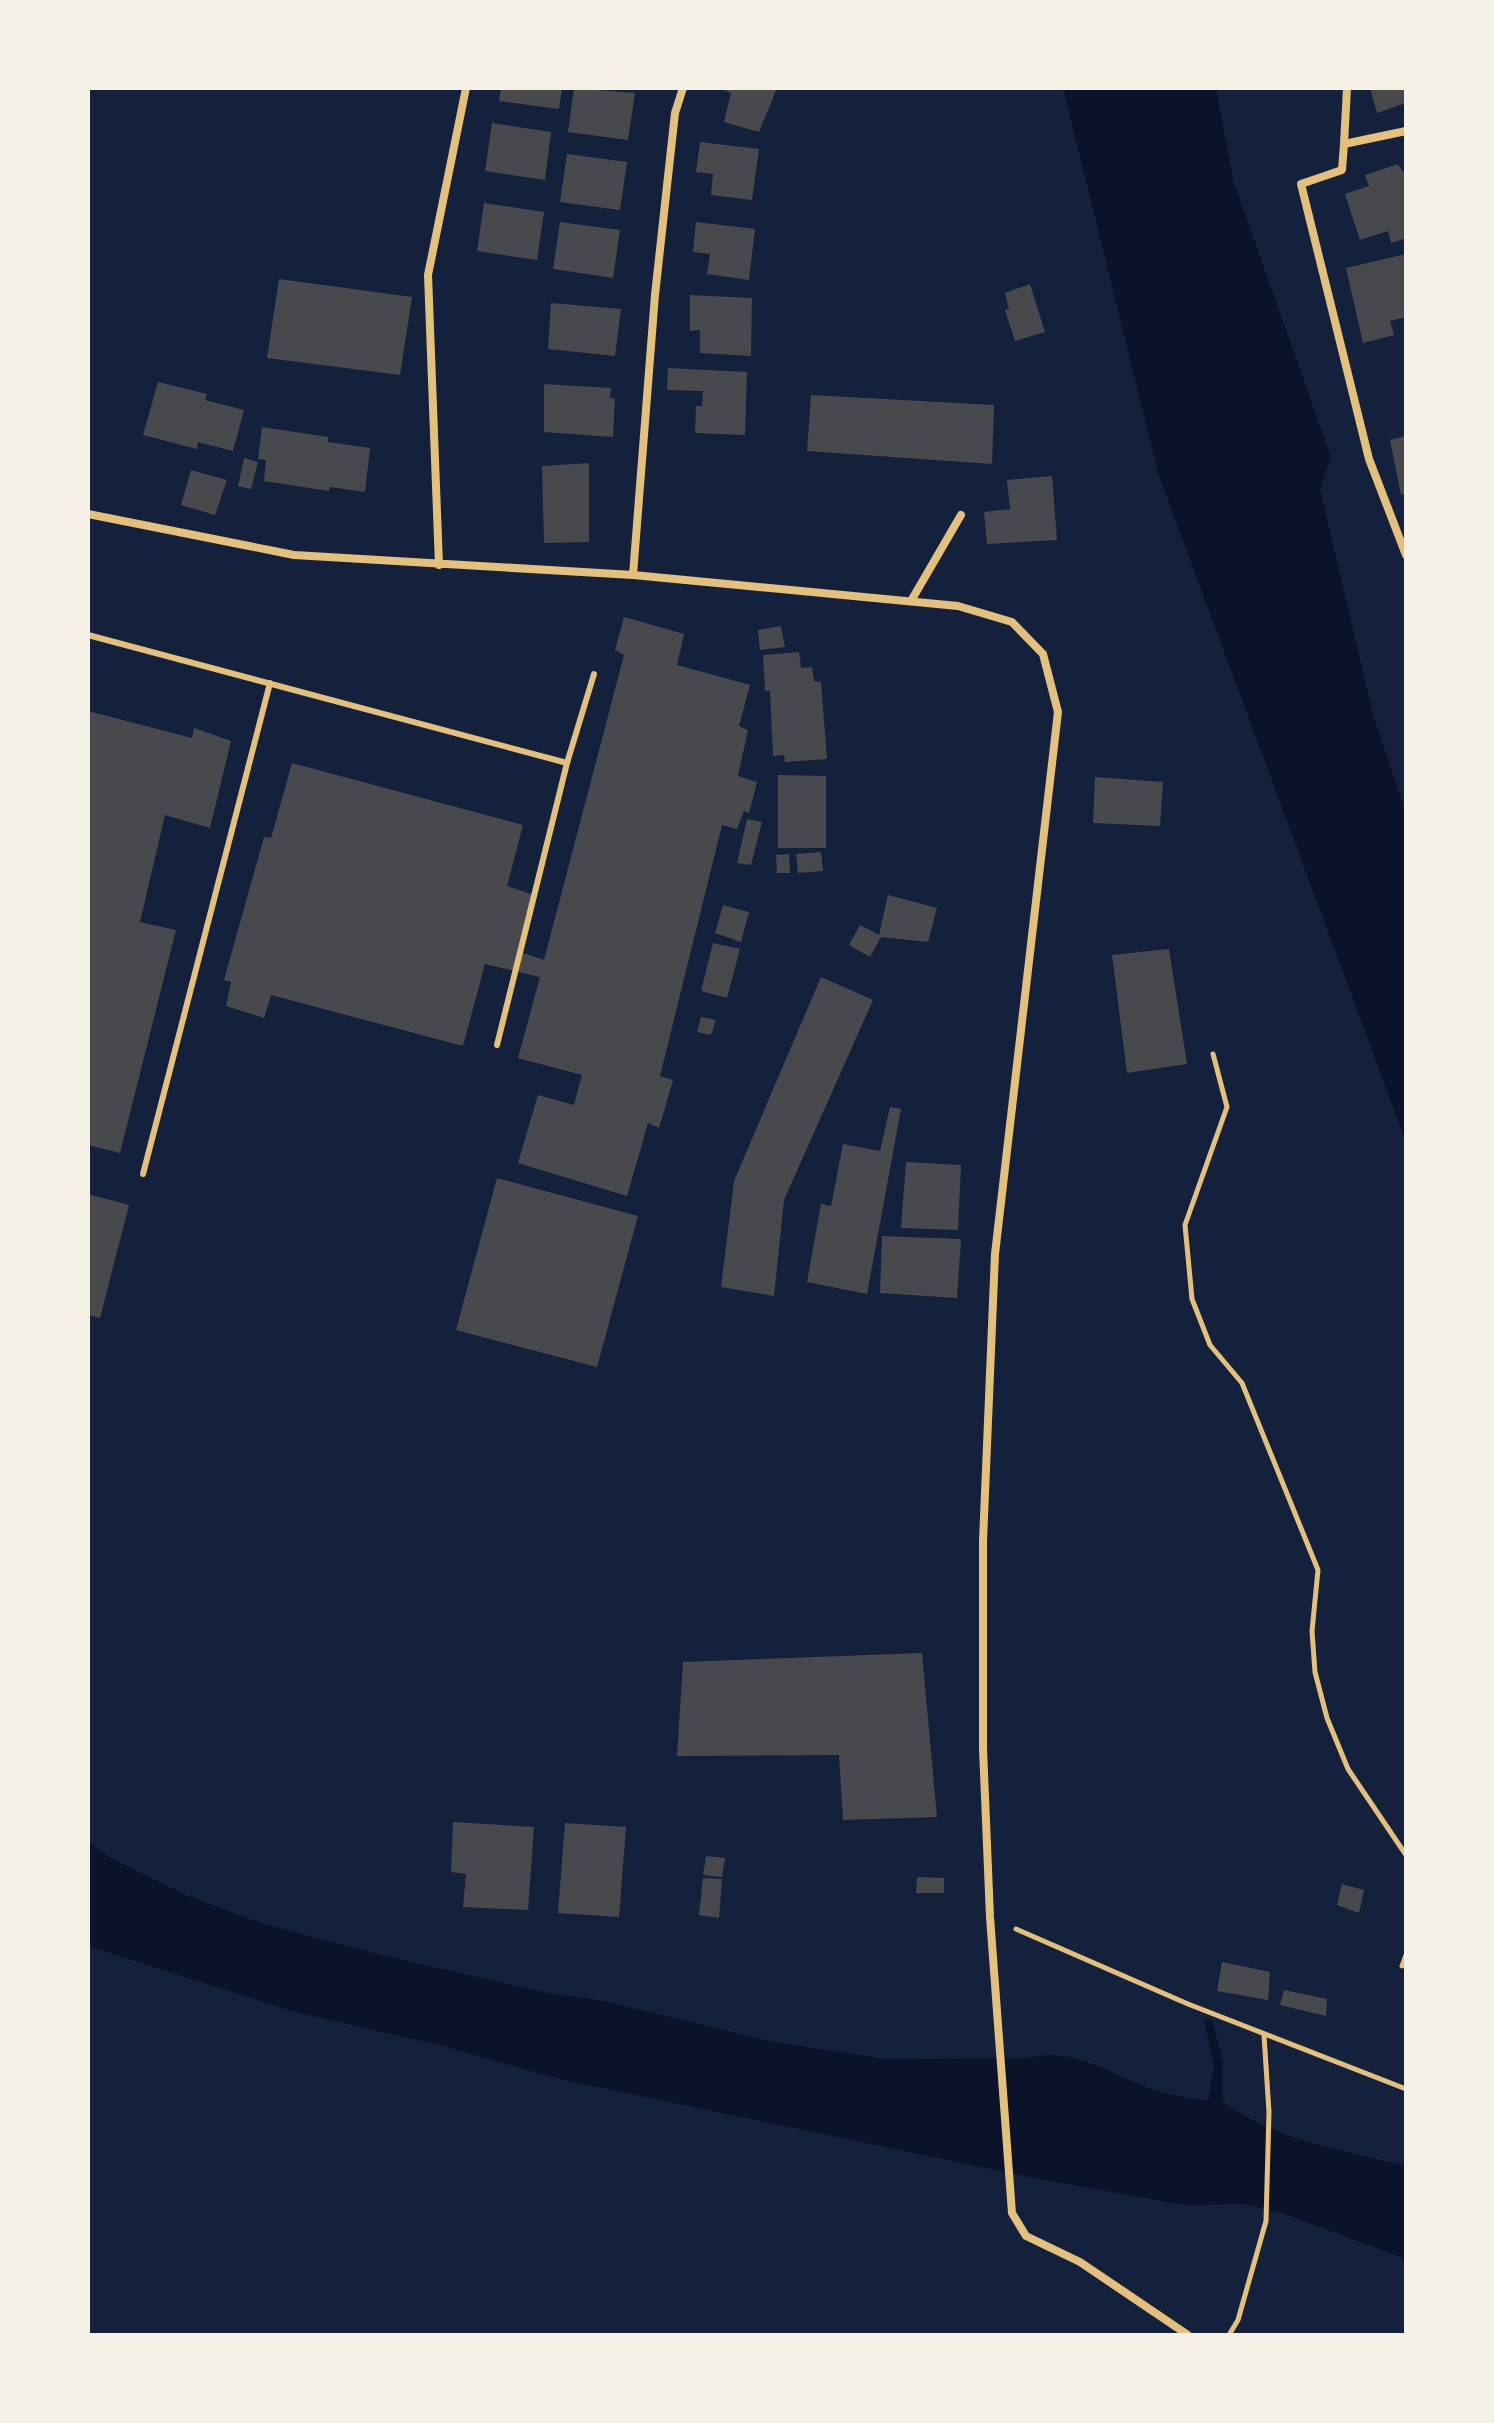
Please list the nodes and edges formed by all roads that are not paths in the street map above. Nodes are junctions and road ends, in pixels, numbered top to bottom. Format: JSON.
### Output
{"nodes":[{"id":1,"x":466,"y":88,"type":"edge"},
{"id":2,"x":683,"y":88,"type":"edge"},
{"id":3,"x":1347,"y":88,"type":"edge"},
{"id":4,"x":1406,"y":131,"type":"edge"},
{"id":5,"x":1344,"y":144,"type":"junction"},
{"id":6,"x":88,"y":514,"type":"edge"},
{"id":7,"x":961,"y":515,"type":"dead end"},
{"id":8,"x":1406,"y":555,"type":"edge"},
{"id":9,"x":439,"y":565,"type":"junction"},
{"id":10,"x":633,"y":575,"type":"junction"},
{"id":11,"x":911,"y":601,"type":"junction"},
{"id":12,"x":88,"y":635,"type":"edge"},
{"id":13,"x":594,"y":674,"type":"dead end"},
{"id":14,"x":270,"y":683,"type":"junction"},
{"id":15,"x":567,"y":763,"type":"junction"},
{"id":16,"x":497,"y":1045,"type":"dead end"},
{"id":17,"x":143,"y":1174,"type":"dead end"},
{"id":18,"x":1188,"y":2335,"type":"edge"}],
"edges":[{"from":1,"to":9,"type":"street"},
{"from":2,"to":10,"type":"street"},
{"from":3,"to":5,"type":"street"},
{"from":4,"to":5,"type":"street"},
{"from":5,"to":8,"type":"street"},
{"from":6,"to":9,"type":"street"},
{"from":7,"to":11,"type":"street"},
{"from":9,"to":10,"type":"street"},
{"from":10,"to":11,"type":"street"},
{"from":11,"to":18,"type":"street"},
{"from":12,"to":14,"type":"lane"},
{"from":13,"to":15,"type":"lane"},
{"from":14,"to":15,"type":"lane"},
{"from":14,"to":17,"type":"lane"},
{"from":15,"to":16,"type":"lane"}]}
